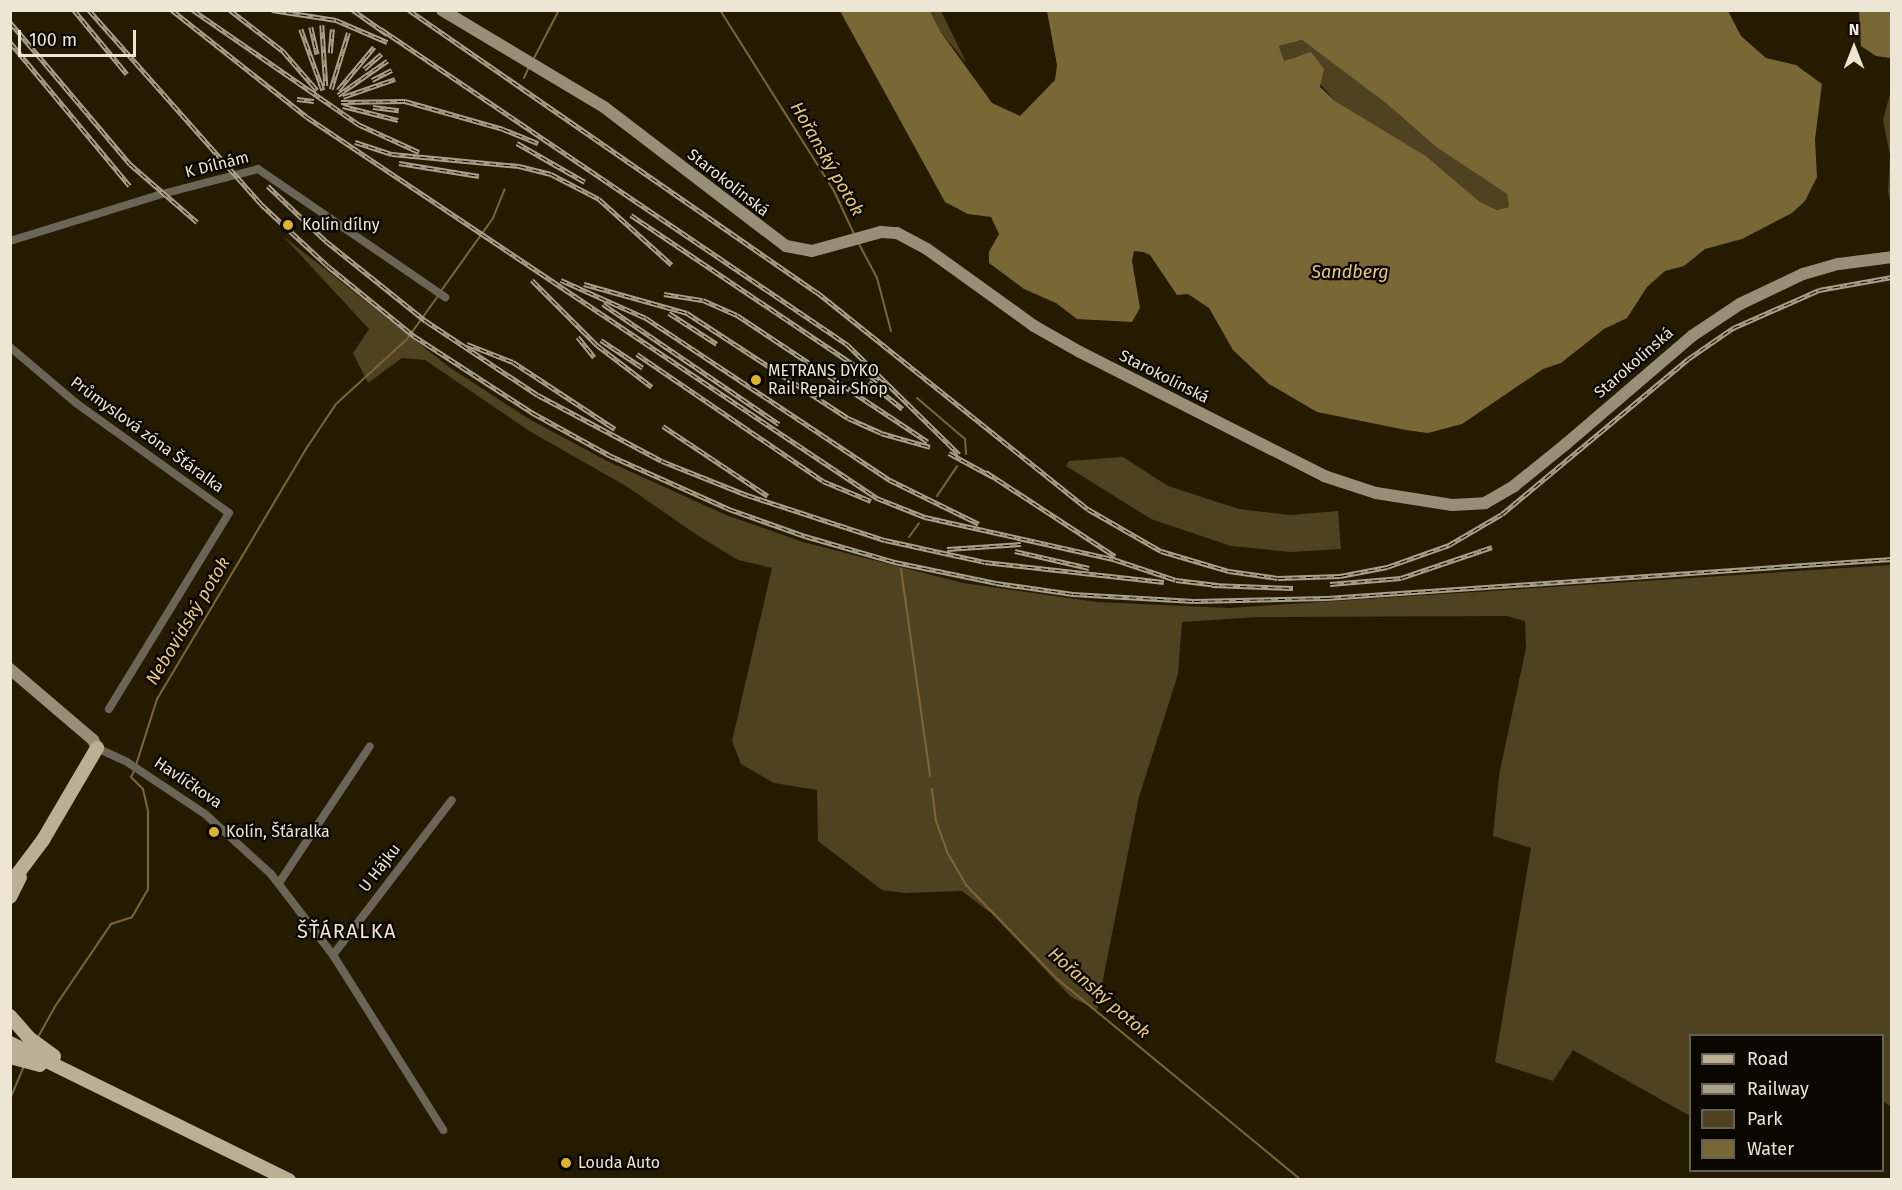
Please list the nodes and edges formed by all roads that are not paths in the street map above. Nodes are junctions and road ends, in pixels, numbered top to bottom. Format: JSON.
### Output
{"nodes":[{"id":1,"x":442,"y":10,"type":"edge"},
{"id":2,"x":10,"y":241,"type":"edge"},
{"id":3,"x":1892,"y":257,"type":"edge"},
{"id":4,"x":445,"y":297,"type":"dead end"},
{"id":5,"x":10,"y":347,"type":"edge"},
{"id":6,"x":10,"y":669,"type":"edge"},
{"id":7,"x":109,"y":709,"type":"dead end"},
{"id":8,"x":370,"y":746,"type":"dead end"},
{"id":9,"x":97,"y":748,"type":"junction"},
{"id":10,"x":452,"y":800,"type":"dead end"},
{"id":11,"x":25,"y":867,"type":"junction"},
{"id":12,"x":10,"y":878,"type":"edge"},
{"id":13,"x":279,"y":883,"type":"junction"},
{"id":14,"x":10,"y":884,"type":"edge"},
{"id":15,"x":10,"y":897,"type":"edge"},
{"id":16,"x":333,"y":955,"type":"junction"},
{"id":17,"x":10,"y":1016,"type":"edge"},
{"id":18,"x":18,"y":1049,"type":"edge"},
{"id":19,"x":38,"y":1056,"type":"junction"},
{"id":20,"x":442,"y":1130,"type":"dead end"},
{"id":21,"x":290,"y":1179,"type":"edge"}],
"edges":[{"from":1,"to":3,"type":"street","name":"Starokolínská"},
{"from":2,"to":4,"type":"street","name":"K Dílnám"},
{"from":5,"to":7,"type":"street","name":"Průmyslová zóna Šťáralka"},
{"from":6,"to":9,"type":"street","name":"Havlíčkova"},
{"from":8,"to":13,"type":"street"},
{"from":9,"to":11,"type":"main road"},
{"from":9,"to":13,"type":"street","name":"Havlíčkova"},
{"from":10,"to":16,"type":"street","name":"U Hájku"},
{"from":11,"to":12,"type":"main road"},
{"from":11,"to":14,"type":"main road"},
{"from":11,"to":15,"type":"main road"},
{"from":13,"to":16,"type":"street","name":"Havlíčkova"},
{"from":16,"to":20,"type":"street","name":"Havlíčkova"},
{"from":17,"to":18,"type":"main road"},
{"from":18,"to":19,"type":"main road"},
{"from":18,"to":19,"type":"main road"},
{"from":19,"to":21,"type":"main road"}]}
